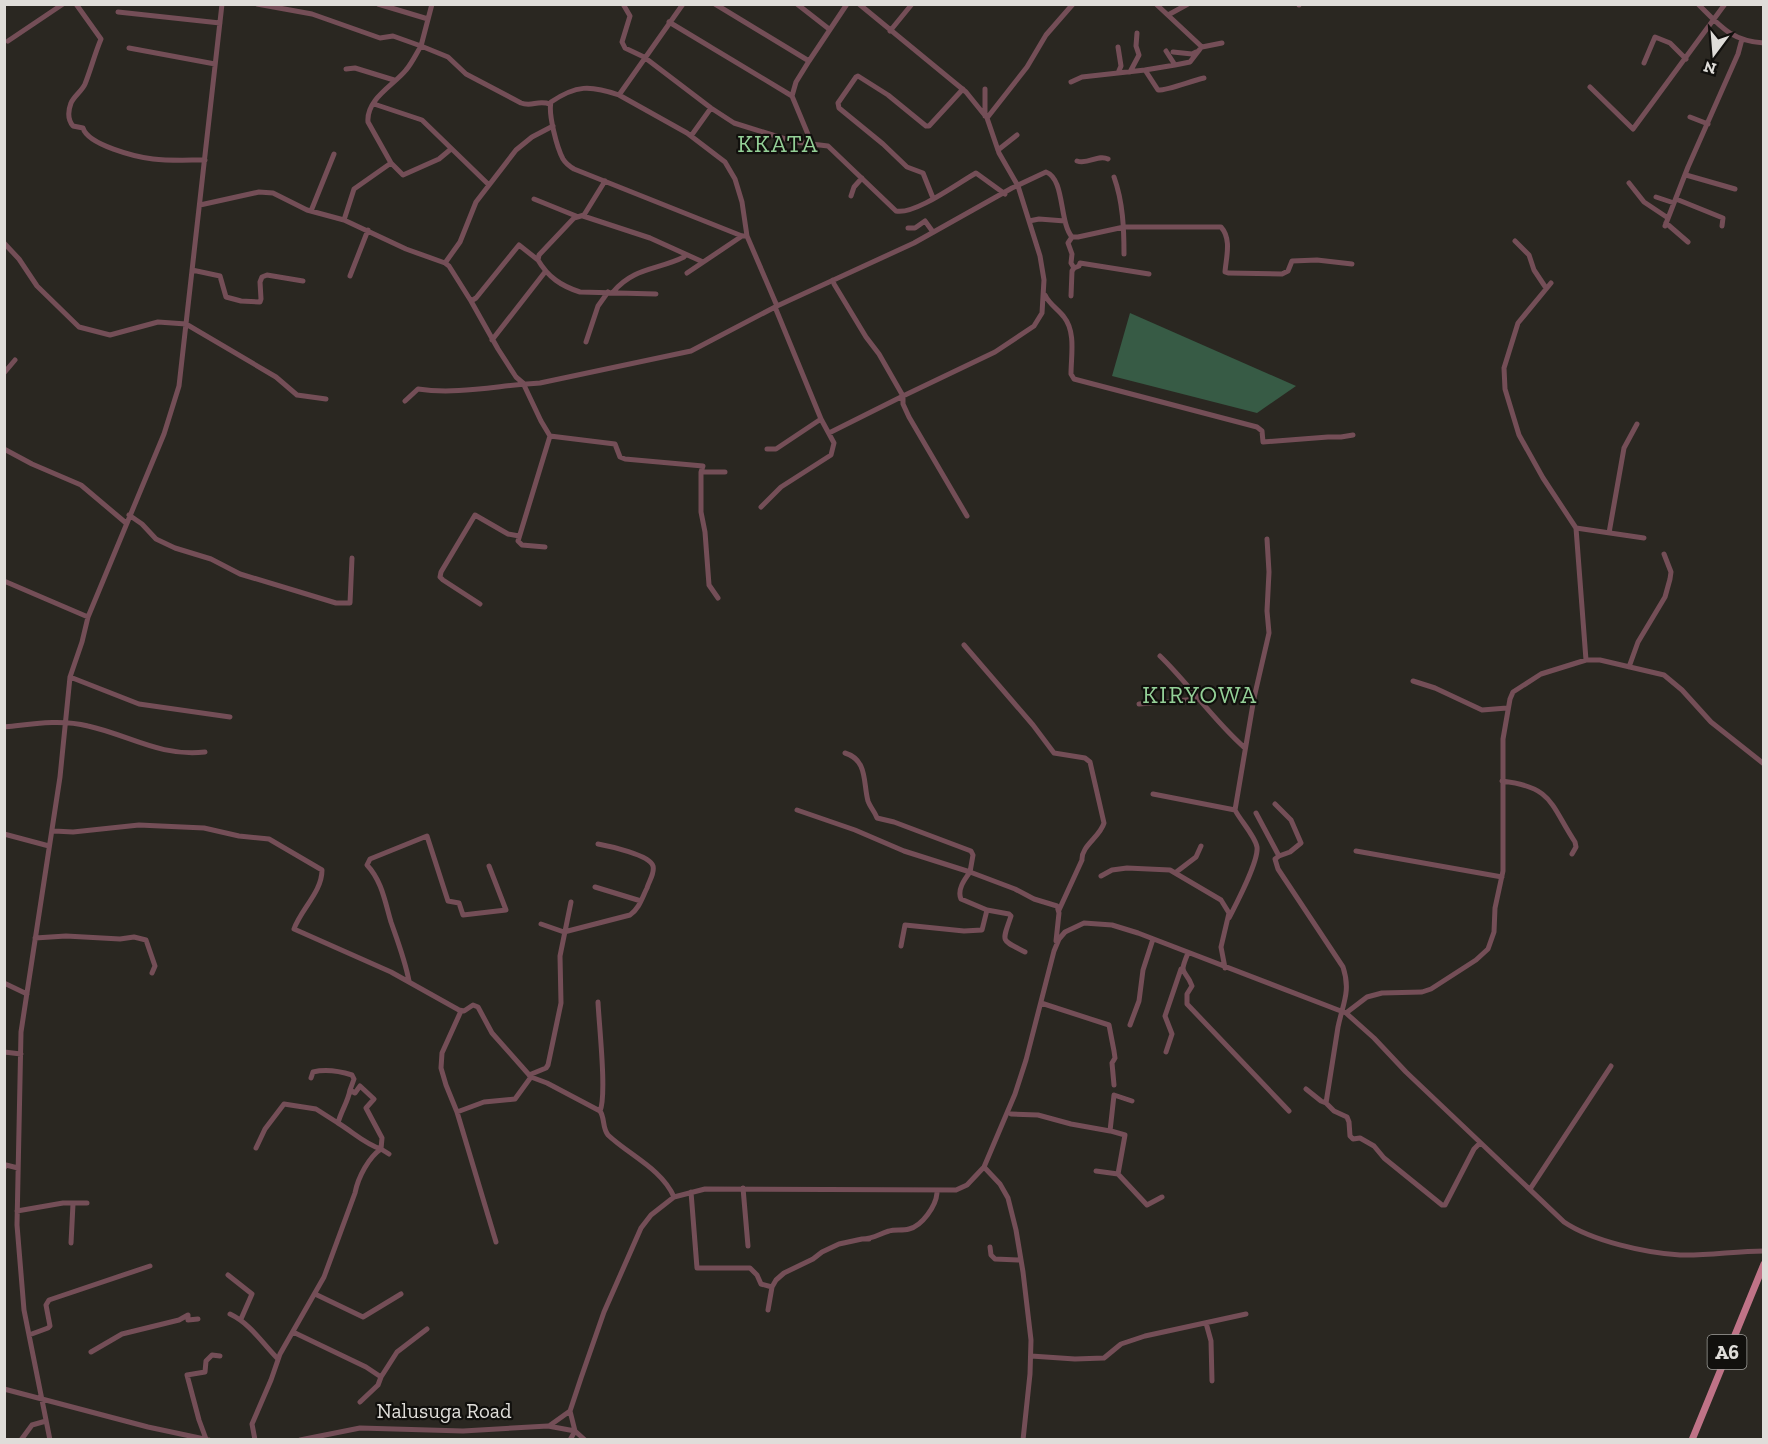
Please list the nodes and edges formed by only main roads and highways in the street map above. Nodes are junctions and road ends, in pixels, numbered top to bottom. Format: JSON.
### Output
{"nodes":[{"id":1,"x":1764,"y":1264,"type":"edge"},
{"id":2,"x":1692,"y":1440,"type":"edge"}],
"edges":[{"from":1,"to":2,"type":"main road","number":"A6"}]}
